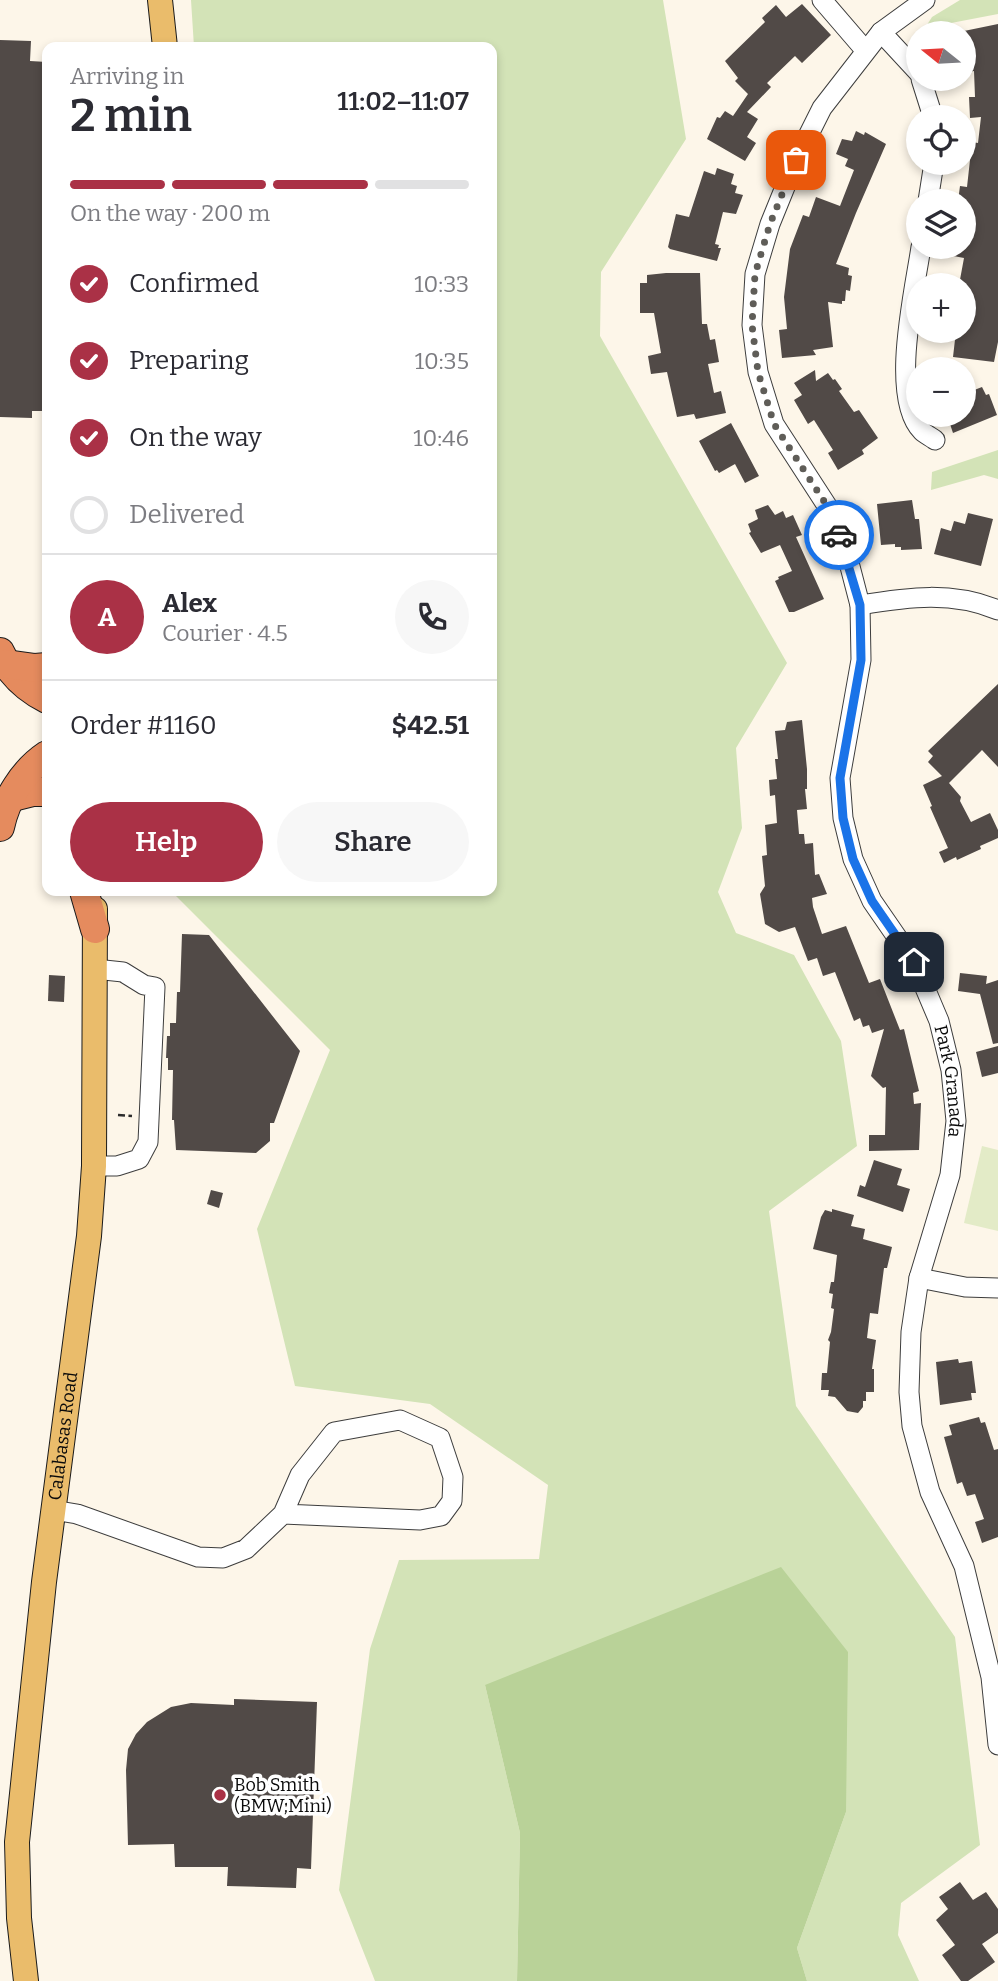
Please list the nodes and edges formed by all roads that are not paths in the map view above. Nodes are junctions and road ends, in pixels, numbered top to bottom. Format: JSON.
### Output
{"nodes":[{"id":1,"x":160,"y":0,"type":"edge"},
{"id":2,"x":822,"y":0,"type":"edge"},
{"id":3,"x":925,"y":0,"type":"edge"},
{"id":4,"x":881,"y":32,"type":"junction"},
{"id":5,"x":164,"y":42,"type":"edge"},
{"id":6,"x":865,"y":50,"type":"junction"},
{"id":7,"x":906,"y":59,"type":"edge"},
{"id":8,"x":919,"y":259,"type":"edge"},
{"id":9,"x":935,"y":440,"type":"dead end"},
{"id":10,"x":860,"y":605,"type":"junction"},
{"id":11,"x":998,"y":610,"type":"edge"},
{"id":12,"x":3,"y":658,"type":"edge"},
{"id":13,"x":42,"y":667,"type":"edge"},
{"id":14,"x":42,"y":696,"type":"edge"},
{"id":15,"x":42,"y":759,"type":"edge"},
{"id":16,"x":42,"y":792,"type":"edge"},
{"id":17,"x":9,"y":798,"type":"junction"},
{"id":18,"x":0,"y":827,"type":"edge"},
{"id":19,"x":85,"y":896,"type":"edge"},
{"id":20,"x":96,"y":896,"type":"edge"},
{"id":21,"x":95,"y":929,"type":"junction"},
{"id":22,"x":95,"y":969,"type":"junction"},
{"id":23,"x":94,"y":1166,"type":"junction"},
{"id":24,"x":919,"y":1278,"type":"junction"},
{"id":25,"x":998,"y":1288,"type":"edge"},
{"id":26,"x":53,"y":1510,"type":"junction"},
{"id":27,"x":284,"y":1514,"type":"junction"},
{"id":28,"x":998,"y":1745,"type":"edge"},
{"id":29,"x":26,"y":1981,"type":"edge"}],
"edges":[{"from":1,"to":5,"type":"main road"},
{"from":2,"to":6,"type":"street"},
{"from":3,"to":4,"type":"street","name":"Park Granada"},
{"from":4,"to":6,"type":"street","name":"Park Granada"},
{"from":4,"to":7,"type":"street"},
{"from":6,"to":10,"type":"street","name":"Park Granada"},
{"from":8,"to":9,"type":"street"},
{"from":10,"to":11,"type":"street"},
{"from":10,"to":24,"type":"street","name":"Park Granada"},
{"from":12,"to":13,"type":"highway"},
{"from":12,"to":14,"type":"highway"},
{"from":15,"to":17,"type":"highway"},
{"from":16,"to":17,"type":"highway"},
{"from":17,"to":18,"type":"highway"},
{"from":19,"to":21,"type":"highway"},
{"from":20,"to":21,"type":"main road","name":"Calabasas Road"},
{"from":21,"to":22,"type":"main road","name":"Calabasas Road"},
{"from":22,"to":23,"type":"main road","name":"Calabasas Road"},
{"from":22,"to":23,"type":"street"},
{"from":23,"to":26,"type":"main road","name":"Calabasas Road"},
{"from":24,"to":25,"type":"street"},
{"from":24,"to":28,"type":"street","name":"Park Granada"},
{"from":26,"to":27,"type":"street"},
{"from":26,"to":29,"type":"main road","name":"Calabasas Road"},
{"from":27,"to":27,"type":"street"}]}
